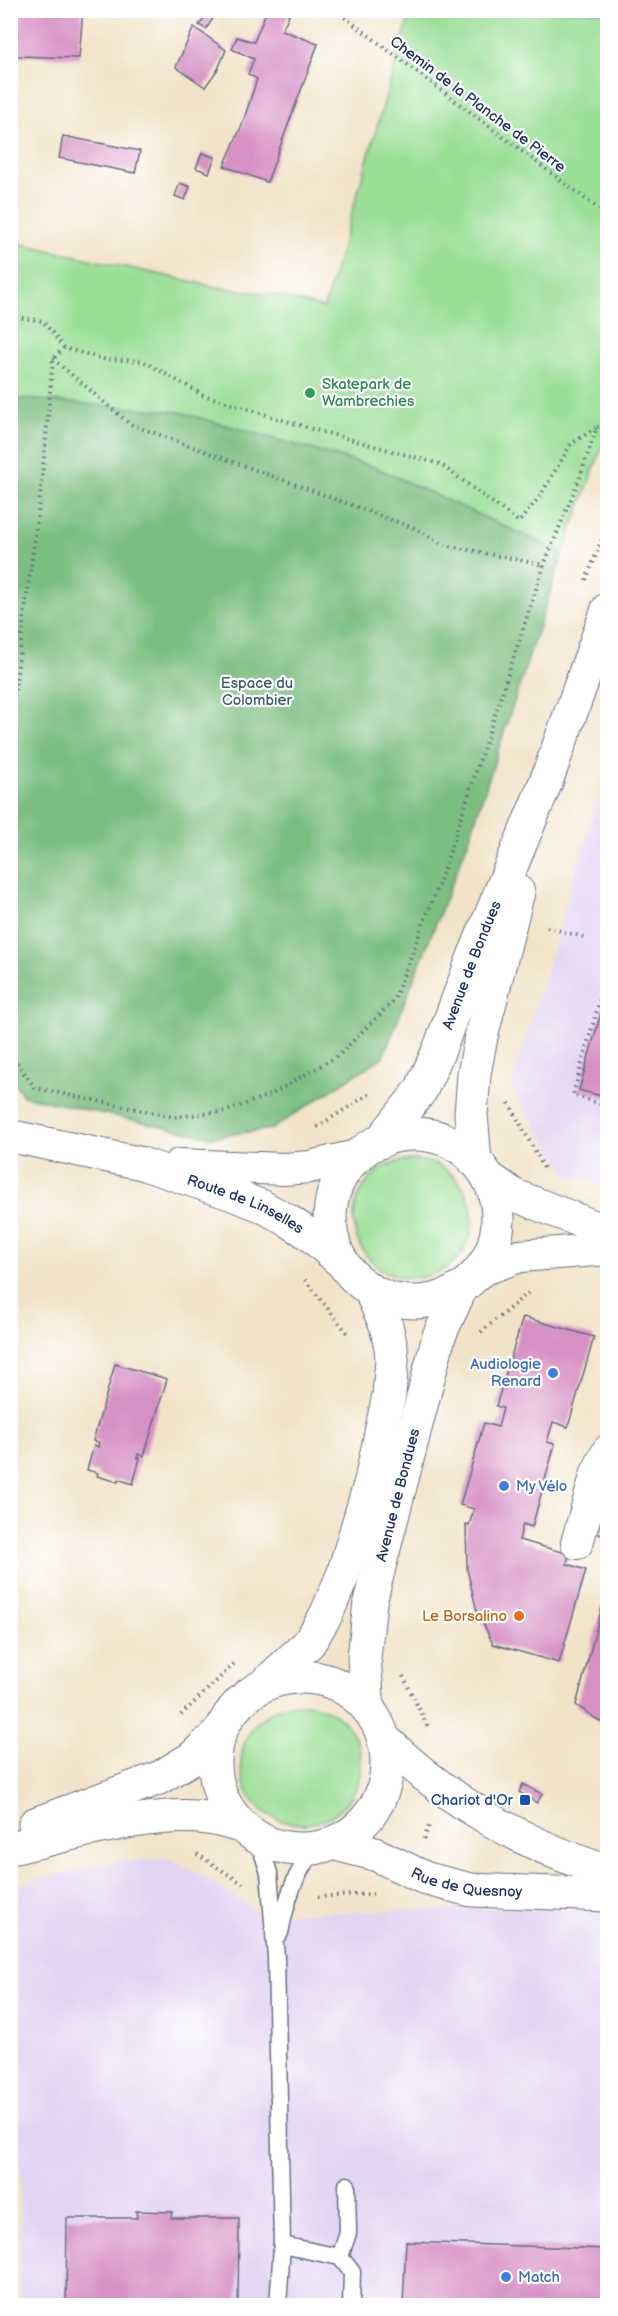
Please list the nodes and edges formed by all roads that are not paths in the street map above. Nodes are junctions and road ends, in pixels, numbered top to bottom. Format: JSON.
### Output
{"nodes":[{"id":1,"x":608,"y":609,"type":"edge"},
{"id":2,"x":547,"y":779,"type":"junction"},
{"id":3,"x":10,"y":1136,"type":"edge"},
{"id":4,"x":370,"y":1148,"type":"junction"},
{"id":5,"x":140,"y":1163,"type":"junction"},
{"id":6,"x":481,"y":1169,"type":"junction"},
{"id":7,"x":608,"y":1232,"type":"edge"},
{"id":8,"x":608,"y":1249,"type":"edge"},
{"id":9,"x":342,"y":1263,"type":"junction"},
{"id":10,"x":470,"y":1279,"type":"junction"},
{"id":11,"x":370,"y":1290,"type":"junction"},
{"id":12,"x":608,"y":1451,"type":"edge"},
{"id":13,"x":577,"y":1543,"type":"dead end"},
{"id":14,"x":264,"y":1686,"type":"junction"},
{"id":15,"x":368,"y":1709,"type":"junction"},
{"id":16,"x":221,"y":1731,"type":"junction"},
{"id":17,"x":384,"y":1739,"type":"junction"},
{"id":18,"x":248,"y":1831,"type":"junction"},
{"id":19,"x":10,"y":1832,"type":"edge"},
{"id":20,"x":323,"y":1846,"type":"junction"},
{"id":21,"x":10,"y":1848,"type":"edge"},
{"id":22,"x":608,"y":1872,"type":"edge"},
{"id":23,"x":608,"y":1895,"type":"edge"},
{"id":24,"x":276,"y":1957,"type":"junction"},
{"id":25,"x":347,"y":2185,"type":"dead end"},
{"id":26,"x":282,"y":2245,"type":"junction"},
{"id":27,"x":340,"y":2257,"type":"junction"},
{"id":28,"x":278,"y":2306,"type":"edge"},
{"id":29,"x":351,"y":2306,"type":"edge"}],
"edges":[{"from":1,"to":2,"type":"main road","name":"Avenue de Bondues"},
{"from":2,"to":4,"type":"main road","name":"Avenue de Bondues"},
{"from":2,"to":6,"type":"main road","name":"Avenue de Bondues"},
{"from":3,"to":5,"type":"street","name":"Route de Linselles"},
{"from":4,"to":5,"type":"street","name":"Route de Linselles"},
{"from":4,"to":6,"type":"main road"},
{"from":4,"to":9,"type":"main road"},
{"from":5,"to":9,"type":"street","name":"Route de Linselles"},
{"from":6,"to":7,"type":"street"},
{"from":6,"to":10,"type":"main road"},
{"from":8,"to":10,"type":"street"},
{"from":9,"to":11,"type":"main road"},
{"from":10,"to":11,"type":"main road"},
{"from":10,"to":15,"type":"main road","name":"Avenue de Bondues"},
{"from":11,"to":14,"type":"main road","name":"Avenue de Bondues"},
{"from":12,"to":13,"type":"street"},
{"from":14,"to":15,"type":"main road"},
{"from":14,"to":16,"type":"main road"},
{"from":15,"to":17,"type":"main road"},
{"from":16,"to":18,"type":"main road"},
{"from":16,"to":19,"type":"main road"},
{"from":17,"to":20,"type":"main road"},
{"from":17,"to":22,"type":"main road"},
{"from":18,"to":20,"type":"main road"},
{"from":18,"to":21,"type":"main road"},
{"from":18,"to":24,"type":"lane"},
{"from":20,"to":23,"type":"main road","name":"Rue de Quesnoy"},
{"from":20,"to":24,"type":"lane"},
{"from":24,"to":26,"type":"lane"},
{"from":25,"to":27,"type":"lane"},
{"from":26,"to":27,"type":"lane"},
{"from":26,"to":28,"type":"lane"},
{"from":27,"to":29,"type":"lane"}]}
